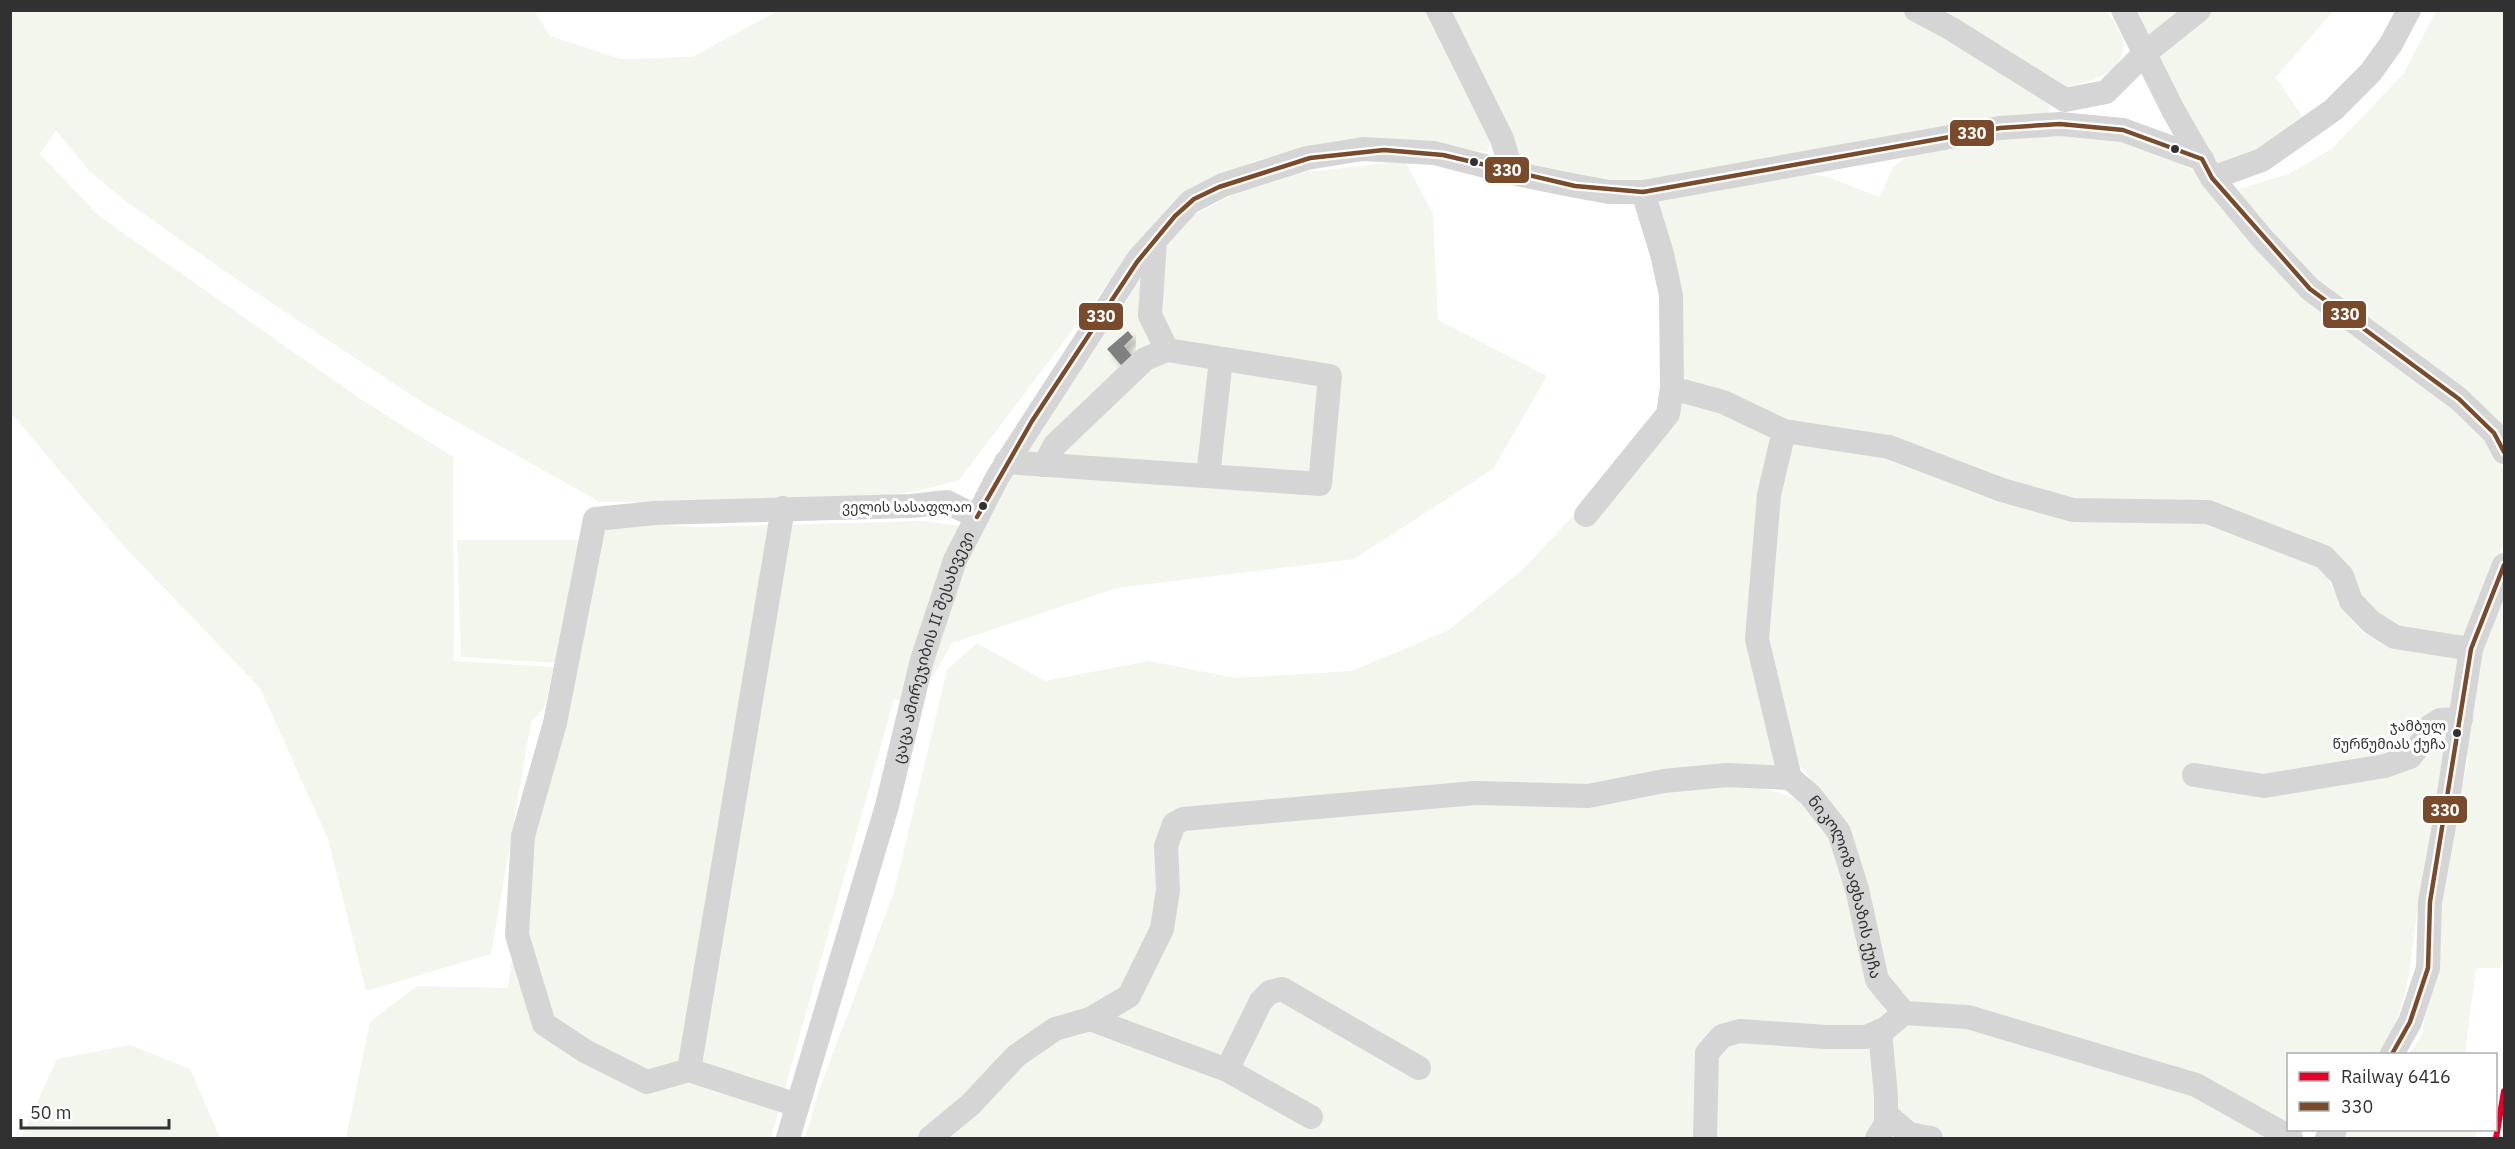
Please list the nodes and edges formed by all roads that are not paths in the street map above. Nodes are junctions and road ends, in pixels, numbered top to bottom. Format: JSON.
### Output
{"nodes":[{"id":1,"x":1438,"y":10,"type":"edge"},
{"id":2,"x":1916,"y":10,"type":"edge"},
{"id":3,"x":2123,"y":10,"type":"edge"},
{"id":4,"x":2199,"y":10,"type":"edge"},
{"id":5,"x":2409,"y":10,"type":"edge"},
{"id":6,"x":2145,"y":53,"type":"junction"},
{"id":7,"x":2065,"y":100,"type":"junction"},
{"id":8,"x":2060,"y":124,"type":"junction"},
{"id":9,"x":2207,"y":169,"type":"junction"},
{"id":10,"x":1512,"y":173,"type":"junction"},
{"id":11,"x":1643,"y":192,"type":"junction"},
{"id":12,"x":1155,"y":241,"type":"junction"},
{"id":13,"x":1167,"y":350,"type":"junction"},
{"id":14,"x":1221,"y":358,"type":"junction"},
{"id":15,"x":1672,"y":388,"type":"junction"},
{"id":16,"x":1784,"y":431,"type":"junction"},
{"id":17,"x":2505,"y":452,"type":"edge"},
{"id":18,"x":1006,"y":462,"type":"junction"},
{"id":19,"x":1044,"y":465,"type":"junction"},
{"id":20,"x":1208,"y":476,"type":"junction"},
{"id":21,"x":783,"y":508,"type":"junction"},
{"id":22,"x":1586,"y":515,"type":"dead end"},
{"id":23,"x":976,"y":518,"type":"junction"},
{"id":24,"x":2505,"y":565,"type":"edge"},
{"id":25,"x":2471,"y":649,"type":"junction"},
{"id":26,"x":2461,"y":719,"type":"junction"},
{"id":27,"x":2194,"y":775,"type":"dead end"},
{"id":28,"x":1790,"y":778,"type":"junction"},
{"id":29,"x":1904,"y":1013,"type":"junction"},
{"id":30,"x":1090,"y":1019,"type":"junction"},
{"id":31,"x":1880,"y":1031,"type":"junction"},
{"id":32,"x":2393,"y":1053,"type":"edge"},
{"id":33,"x":1419,"y":1068,"type":"dead end"},
{"id":34,"x":689,"y":1070,"type":"junction"},
{"id":35,"x":1227,"y":1070,"type":"junction"},
{"id":36,"x":797,"y":1105,"type":"junction"},
{"id":37,"x":1886,"y":1114,"type":"junction"},
{"id":38,"x":1311,"y":1117,"type":"dead end"},
{"id":39,"x":788,"y":1138,"type":"edge"},
{"id":40,"x":930,"y":1138,"type":"edge"},
{"id":41,"x":1705,"y":1138,"type":"edge"},
{"id":42,"x":1877,"y":1138,"type":"edge"},
{"id":43,"x":1931,"y":1138,"type":"edge"},
{"id":44,"x":2291,"y":1138,"type":"edge"}],
"edges":[{"from":1,"to":10,"type":"street"},
{"from":2,"to":7,"type":"street"},
{"from":3,"to":6,"type":"street"},
{"from":4,"to":6,"type":"street"},
{"from":5,"to":9,"type":"street"},
{"from":6,"to":7,"type":"street"},
{"from":6,"to":9,"type":"street"},
{"from":7,"to":8,"type":"street"},
{"from":8,"to":9,"type":"street","name":"ცაცა ამირეჯიბის II შესახვევი"},
{"from":8,"to":11,"type":"street","name":"ცაცა ამირეჯიბის II შესახვევი"},
{"from":9,"to":17,"type":"street"},
{"from":10,"to":11,"type":"street","name":"ცაცა ამირეჯიბის II შესახვევი"},
{"from":10,"to":12,"type":"street","name":"ცაცა ამირეჯიბის II შესახვევი"},
{"from":11,"to":15,"type":"street"},
{"from":12,"to":13,"type":"street"},
{"from":12,"to":18,"type":"street","name":"ცაცა ამირეჯიბის II შესახვევი"},
{"from":13,"to":14,"type":"street"},
{"from":13,"to":19,"type":"street"},
{"from":14,"to":20,"type":"street"},
{"from":14,"to":20,"type":"street"},
{"from":15,"to":16,"type":"street"},
{"from":15,"to":22,"type":"street"},
{"from":16,"to":25,"type":"street"},
{"from":16,"to":28,"type":"street"},
{"from":18,"to":19,"type":"street"},
{"from":18,"to":23,"type":"street","name":"ცაცა ამირეჯიბის II შესახვევი"},
{"from":19,"to":20,"type":"street"},
{"from":21,"to":23,"type":"street"},
{"from":21,"to":34,"type":"street"},
{"from":21,"to":34,"type":"street"},
{"from":23,"to":36,"type":"street","name":"ცაცა ამირეჯიბის II შესახვევი"},
{"from":24,"to":25,"type":"street"},
{"from":25,"to":26,"type":"street"},
{"from":26,"to":27,"type":"street"},
{"from":26,"to":32,"type":"street"},
{"from":28,"to":29,"type":"street","name":"ნიკოლოზ აფხაზის ქუჩა"},
{"from":28,"to":30,"type":"street"},
{"from":29,"to":31,"type":"street"},
{"from":29,"to":44,"type":"street"},
{"from":30,"to":35,"type":"street"},
{"from":30,"to":40,"type":"street"},
{"from":31,"to":37,"type":"street"},
{"from":31,"to":41,"type":"street"},
{"from":33,"to":35,"type":"street"},
{"from":34,"to":36,"type":"street"},
{"from":35,"to":38,"type":"street"},
{"from":36,"to":39,"type":"street","name":"ცაცა ამირეჯიბის II შესახვევი"},
{"from":37,"to":42,"type":"street"},
{"from":37,"to":43,"type":"street"}]}
